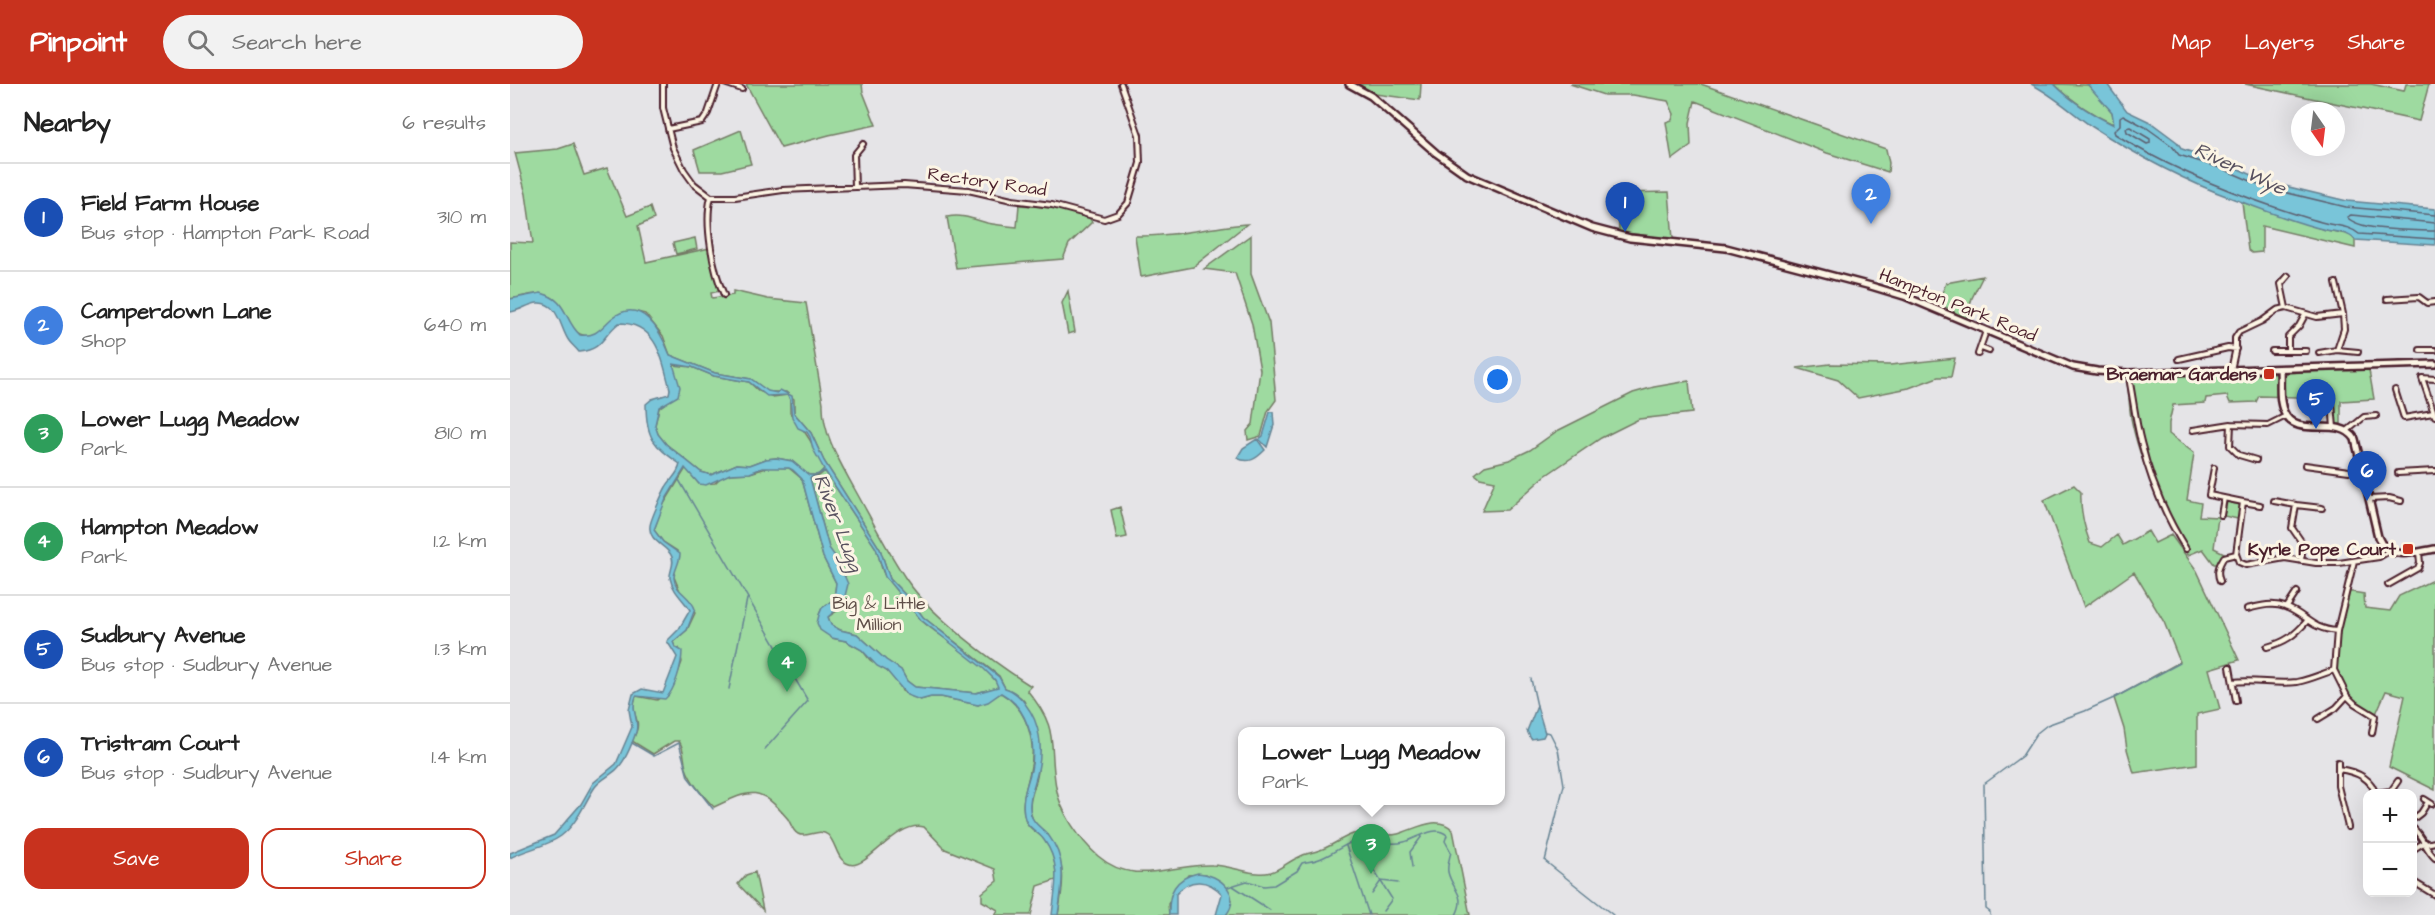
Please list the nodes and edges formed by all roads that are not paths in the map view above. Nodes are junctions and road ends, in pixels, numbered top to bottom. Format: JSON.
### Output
{"nodes":[{"id":1,"x":663,"y":84,"type":"edge"},
{"id":2,"x":718,"y":84,"type":"edge"},
{"id":3,"x":727,"y":84,"type":"edge"},
{"id":4,"x":1121,"y":84,"type":"edge"},
{"id":5,"x":1349,"y":84,"type":"edge"},
{"id":6,"x":742,"y":89,"type":"dead end"},
{"id":7,"x":668,"y":129,"type":"junction"},
{"id":8,"x":863,"y":144,"type":"dead end"},
{"id":9,"x":855,"y":187,"type":"junction"},
{"id":10,"x":711,"y":197,"type":"junction"},
{"id":11,"x":2288,"y":276,"type":"dead end"},
{"id":12,"x":2336,"y":283,"type":"dead end"},
{"id":13,"x":724,"y":295,"type":"dead end"},
{"id":14,"x":2387,"y":299,"type":"dead end"},
{"id":15,"x":2435,"y":302,"type":"edge"},
{"id":16,"x":2286,"y":308,"type":"junction"},
{"id":17,"x":2343,"y":314,"type":"junction"},
{"id":18,"x":2305,"y":315,"type":"junction"},
{"id":19,"x":1986,"y":331,"type":"junction"},
{"id":20,"x":1981,"y":348,"type":"junction"},
{"id":21,"x":2236,"y":349,"type":"junction"},
{"id":22,"x":2288,"y":349,"type":"junction"},
{"id":23,"x":2337,"y":350,"type":"junction"},
{"id":24,"x":2420,"y":350,"type":"dead end"},
{"id":25,"x":2435,"y":350,"type":"edge"},
{"id":26,"x":1989,"y":351,"type":"dead end"},
{"id":27,"x":2272,"y":351,"type":"dead end"},
{"id":28,"x":2306,"y":351,"type":"dead end"},
{"id":29,"x":2358,"y":352,"type":"dead end"},
{"id":30,"x":2319,"y":353,"type":"dead end"},
{"id":31,"x":1978,"y":354,"type":"dead end"},
{"id":32,"x":2179,"y":359,"type":"dead end"},
{"id":33,"x":2435,"y":364,"type":"edge"},
{"id":34,"x":2280,"y":369,"type":"junction"},
{"id":35,"x":2231,"y":370,"type":"junction"},
{"id":36,"x":2128,"y":373,"type":"junction"},
{"id":37,"x":2435,"y":379,"type":"edge"},
{"id":38,"x":2395,"y":390,"type":"dead end"},
{"id":39,"x":2332,"y":403,"type":"dead end"},
{"id":40,"x":2434,"y":415,"type":"edge"},
{"id":41,"x":2286,"y":416,"type":"junction"},
{"id":42,"x":2376,"y":416,"type":"dead end"},
{"id":43,"x":2231,"y":424,"type":"junction"},
{"id":44,"x":2334,"y":428,"type":"junction"},
{"id":45,"x":2193,"y":430,"type":"dead end"},
{"id":46,"x":2347,"y":430,"type":"junction"},
{"id":47,"x":2256,"y":460,"type":"dead end"},
{"id":48,"x":2305,"y":465,"type":"dead end"},
{"id":49,"x":2214,"y":468,"type":"dead end"},
{"id":50,"x":2362,"y":469,"type":"junction"},
{"id":51,"x":2435,"y":471,"type":"edge"},
{"id":52,"x":2398,"y":473,"type":"dead end"},
{"id":53,"x":2224,"y":498,"type":"junction"},
{"id":54,"x":2369,"y":499,"type":"junction"},
{"id":55,"x":2274,"y":501,"type":"dead end"},
{"id":56,"x":2401,"y":501,"type":"dead end"},
{"id":57,"x":2243,"y":502,"type":"junction"},
{"id":58,"x":2260,"y":505,"type":"dead end"},
{"id":59,"x":2296,"y":505,"type":"junction"},
{"id":60,"x":2322,"y":508,"type":"dead end"},
{"id":61,"x":2222,"y":515,"type":"dead end"},
{"id":62,"x":2383,"y":546,"type":"junction"},
{"id":63,"x":2186,"y":549,"type":"dead end"},
{"id":64,"x":2435,"y":549,"type":"edge"},
{"id":65,"x":2389,"y":551,"type":"junction"},
{"id":66,"x":2419,"y":552,"type":"junction"},
{"id":67,"x":2236,"y":554,"type":"junction"},
{"id":68,"x":2370,"y":558,"type":"junction"},
{"id":69,"x":2301,"y":561,"type":"junction"},
{"id":70,"x":2354,"y":561,"type":"junction"},
{"id":71,"x":2220,"y":581,"type":"dead end"},
{"id":72,"x":2388,"y":585,"type":"dead end"},
{"id":73,"x":2297,"y":592,"type":"dead end"},
{"id":74,"x":2287,"y":607,"type":"junction"},
{"id":75,"x":2247,"y":609,"type":"dead end"},
{"id":76,"x":2307,"y":621,"type":"junction"},
{"id":77,"x":2337,"y":631,"type":"junction"},
{"id":78,"x":2267,"y":647,"type":"dead end"},
{"id":79,"x":2230,"y":667,"type":"dead end"},
{"id":80,"x":2334,"y":670,"type":"junction"},
{"id":81,"x":2233,"y":682,"type":"junction"},
{"id":82,"x":2348,"y":696,"type":"junction"},
{"id":83,"x":2236,"y":701,"type":"dead end"},
{"id":84,"x":2318,"y":719,"type":"dead end"},
{"id":85,"x":2372,"y":733,"type":"dead end"},
{"id":86,"x":2338,"y":762,"type":"dead end"},
{"id":87,"x":2338,"y":769,"type":"junction"},
{"id":88,"x":2398,"y":781,"type":"dead end"},
{"id":89,"x":2374,"y":789,"type":"edge"},
{"id":90,"x":2393,"y":789,"type":"edge"},
{"id":91,"x":2428,"y":802,"type":"dead end"},
{"id":92,"x":2417,"y":816,"type":"edge"},
{"id":93,"x":2348,"y":827,"type":"dead end"},
{"id":94,"x":2417,"y":833,"type":"edge"},
{"id":95,"x":2435,"y":842,"type":"edge"},
{"id":96,"x":2426,"y":843,"type":"junction"},
{"id":97,"x":2417,"y":848,"type":"edge"},
{"id":98,"x":2435,"y":858,"type":"edge"},
{"id":99,"x":2417,"y":884,"type":"edge"},
{"id":100,"x":2435,"y":895,"type":"edge"}],
"edges":[{"from":1,"to":7,"type":"street"},
{"from":2,"to":7,"type":"street"},
{"from":3,"to":6,"type":"street"},
{"from":4,"to":9,"type":"street","name":"Rectory Road"},
{"from":5,"to":19,"type":"main road","name":"Hampton Park Road"},
{"from":7,"to":10,"type":"street"},
{"from":8,"to":9,"type":"street"},
{"from":9,"to":10,"type":"street","name":"Rectory Road"},
{"from":10,"to":13,"type":"street"},
{"from":11,"to":16,"type":"street"},
{"from":12,"to":17,"type":"street"},
{"from":14,"to":15,"type":"street"},
{"from":16,"to":18,"type":"street"},
{"from":16,"to":21,"type":"street"},
{"from":17,"to":18,"type":"street"},
{"from":17,"to":23,"type":"street"},
{"from":18,"to":22,"type":"street"},
{"from":19,"to":20,"type":"street"},
{"from":19,"to":36,"type":"main road","name":"Hampton Park Road"},
{"from":20,"to":26,"type":"street"},
{"from":20,"to":31,"type":"street"},
{"from":21,"to":32,"type":"street"},
{"from":21,"to":35,"type":"street"},
{"from":22,"to":27,"type":"street"},
{"from":22,"to":28,"type":"street"},
{"from":23,"to":29,"type":"street"},
{"from":23,"to":30,"type":"street"},
{"from":24,"to":25,"type":"street"},
{"from":33,"to":34,"type":"main road","name":"Hampton Park Road"},
{"from":34,"to":35,"type":"main road","name":"Hampton Park Road"},
{"from":34,"to":41,"type":"main road"},
{"from":35,"to":36,"type":"main road","name":"Hampton Park Road"},
{"from":36,"to":63,"type":"street"},
{"from":37,"to":40,"type":"street"},
{"from":38,"to":40,"type":"street"},
{"from":39,"to":44,"type":"street"},
{"from":41,"to":43,"type":"street"},
{"from":41,"to":44,"type":"main road"},
{"from":42,"to":46,"type":"street"},
{"from":43,"to":45,"type":"street"},
{"from":43,"to":47,"type":"street"},
{"from":44,"to":46,"type":"main road"},
{"from":46,"to":50,"type":"main road"},
{"from":48,"to":50,"type":"street"},
{"from":49,"to":53,"type":"street"},
{"from":50,"to":54,"type":"main road"},
{"from":51,"to":52,"type":"street"},
{"from":53,"to":57,"type":"street"},
{"from":53,"to":61,"type":"street"},
{"from":54,"to":56,"type":"street"},
{"from":54,"to":62,"type":"main road"},
{"from":55,"to":59,"type":"street"},
{"from":57,"to":58,"type":"street"},
{"from":57,"to":67,"type":"street"},
{"from":59,"to":60,"type":"street"},
{"from":59,"to":69,"type":"street"},
{"from":62,"to":65,"type":"main road"},
{"from":62,"to":68,"type":"street"},
{"from":64,"to":66,"type":"main road"},
{"from":65,"to":66,"type":"main road"},
{"from":65,"to":68,"type":"street"},
{"from":66,"to":72,"type":"street"},
{"from":67,"to":69,"type":"street"},
{"from":67,"to":71,"type":"street"},
{"from":68,"to":70,"type":"street"},
{"from":69,"to":70,"type":"street"},
{"from":70,"to":77,"type":"street"},
{"from":73,"to":74,"type":"street"},
{"from":74,"to":75,"type":"street"},
{"from":74,"to":76,"type":"street"},
{"from":76,"to":77,"type":"street"},
{"from":76,"to":78,"type":"street"},
{"from":77,"to":80,"type":"street"},
{"from":79,"to":81,"type":"street"},
{"from":80,"to":81,"type":"street"},
{"from":80,"to":82,"type":"street"},
{"from":81,"to":83,"type":"street"},
{"from":82,"to":84,"type":"street"},
{"from":82,"to":85,"type":"street"},
{"from":86,"to":87,"type":"street"},
{"from":87,"to":89,"type":"street"},
{"from":87,"to":93,"type":"street"},
{"from":88,"to":90,"type":"street"},
{"from":91,"to":92,"type":"street"},
{"from":94,"to":96,"type":"street"},
{"from":95,"to":96,"type":"street"},
{"from":96,"to":97,"type":"street"},
{"from":96,"to":98,"type":"street"},
{"from":99,"to":100,"type":"street"}]}
